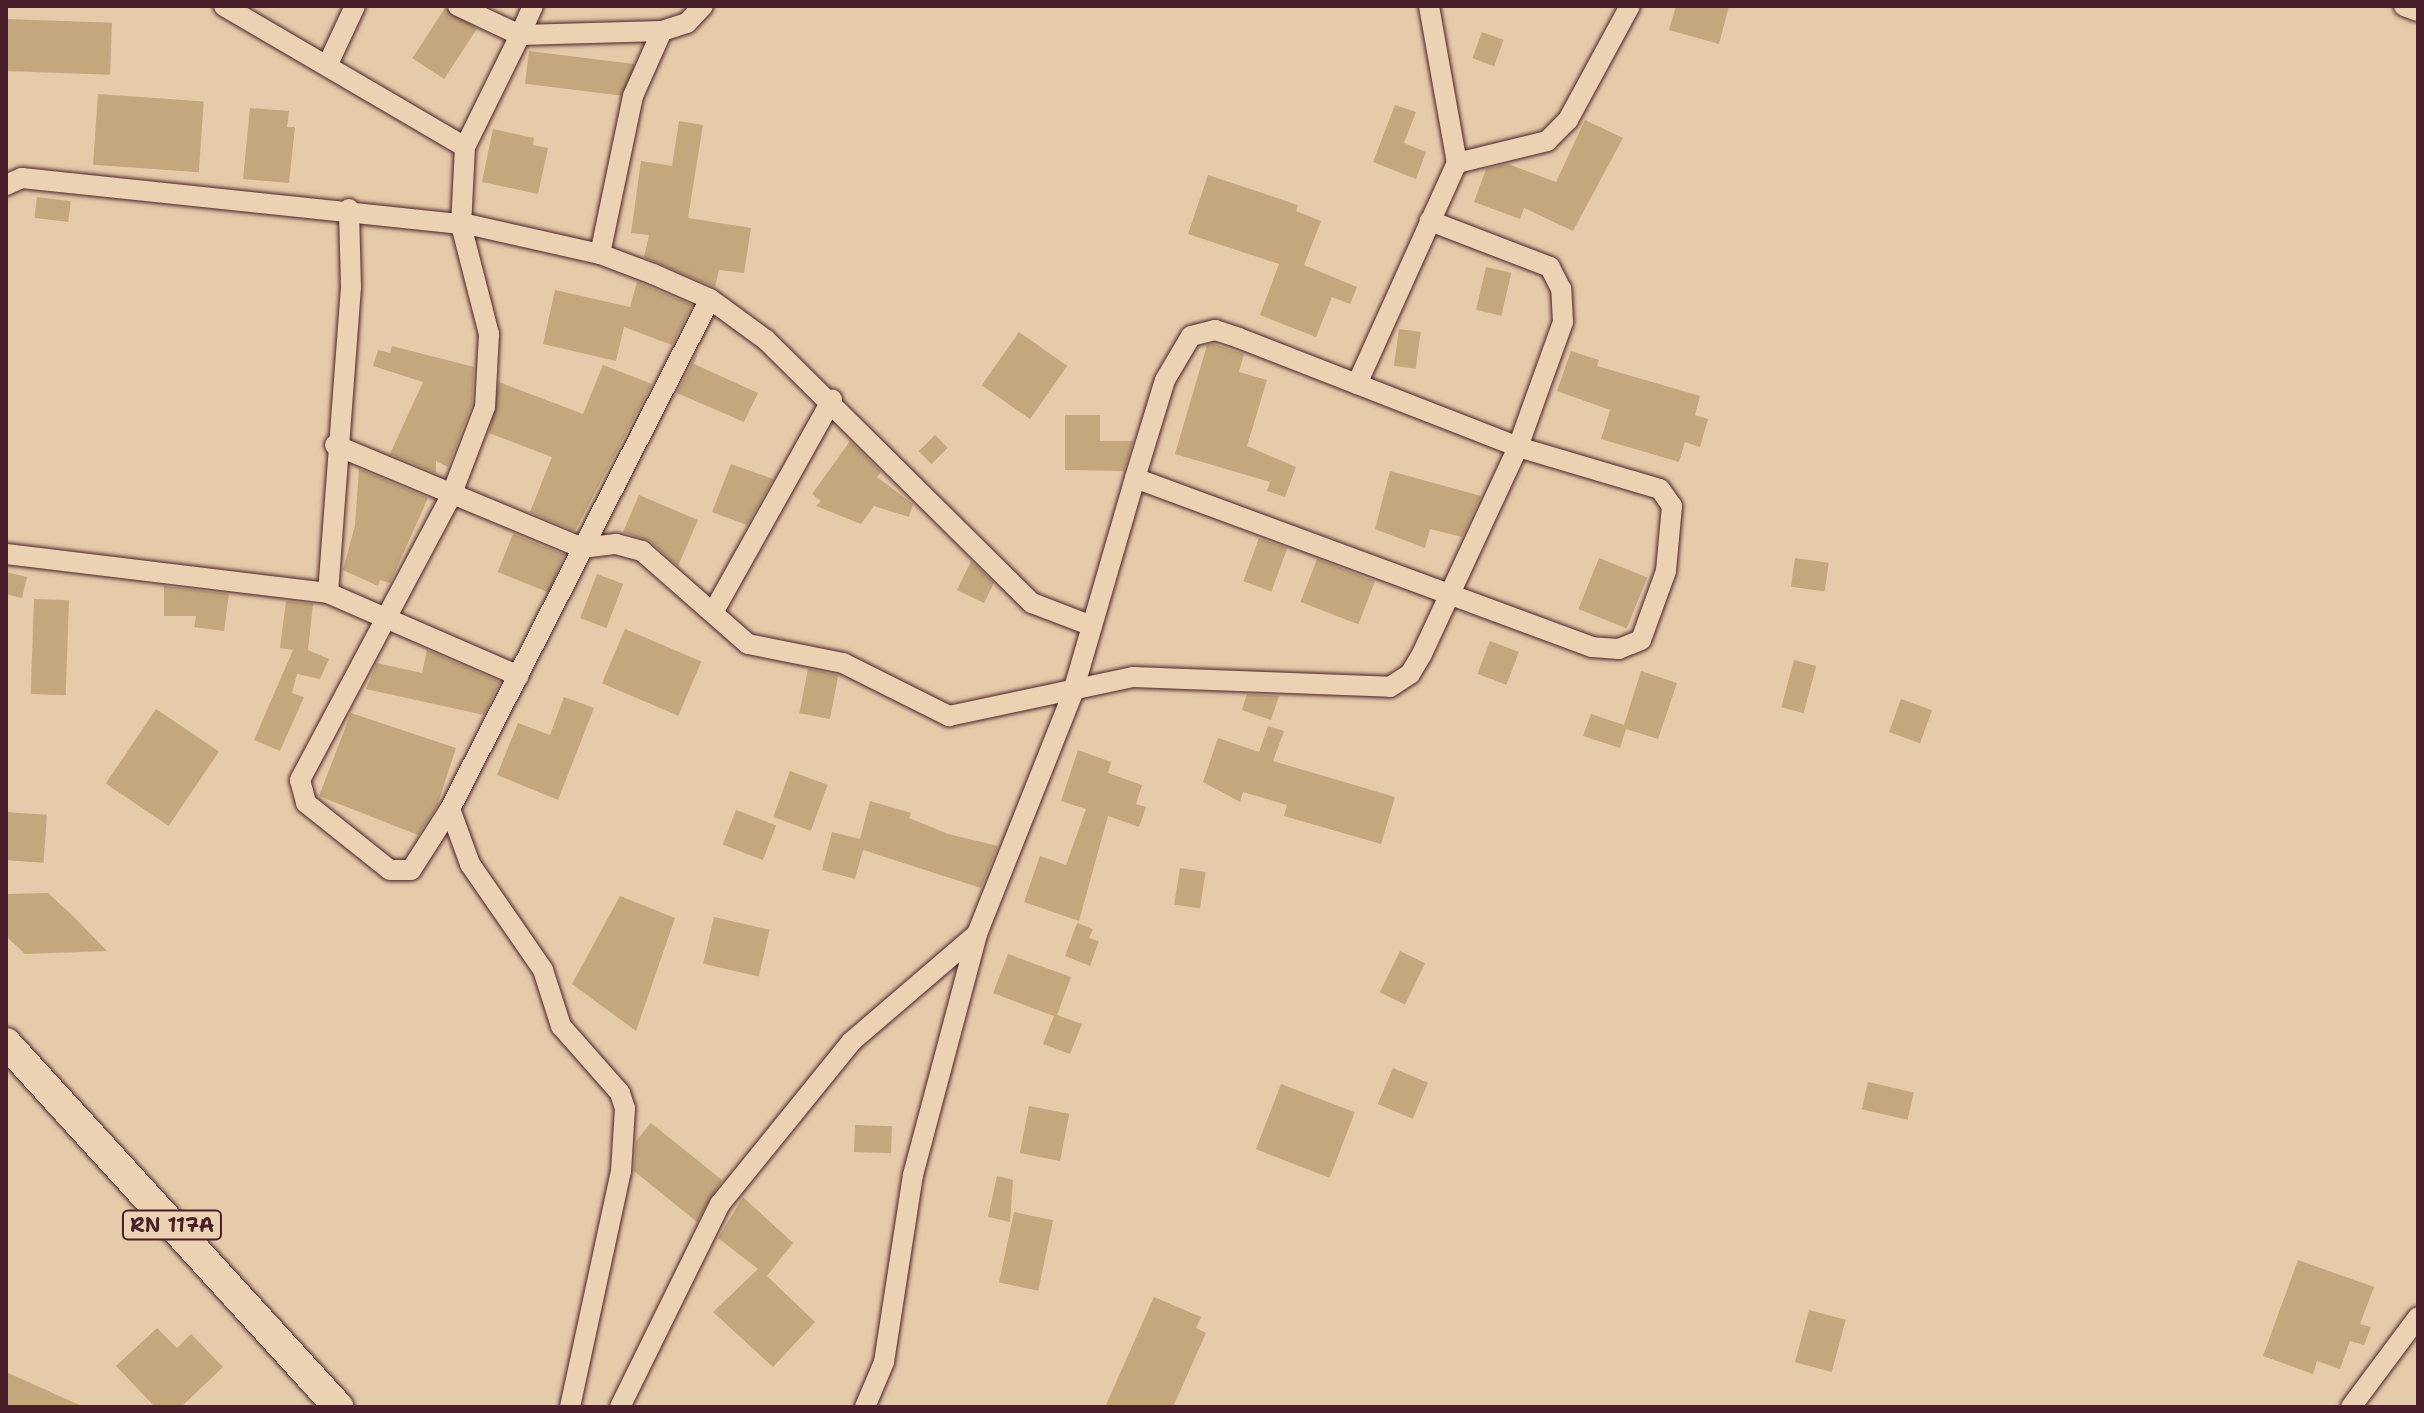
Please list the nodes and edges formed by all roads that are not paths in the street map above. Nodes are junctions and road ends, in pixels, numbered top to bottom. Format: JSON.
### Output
{"nodes":[{"id":1,"x":224,"y":6,"type":"edge"},
{"id":2,"x":355,"y":6,"type":"edge"},
{"id":3,"x":458,"y":6,"type":"edge"},
{"id":4,"x":533,"y":6,"type":"edge"},
{"id":5,"x":703,"y":6,"type":"edge"},
{"id":6,"x":1429,"y":6,"type":"edge"},
{"id":7,"x":1630,"y":6,"type":"edge"},
{"id":8,"x":2404,"y":6,"type":"edge"},
{"id":9,"x":2418,"y":11,"type":"edge"},
{"id":10,"x":662,"y":31,"type":"junction"},
{"id":11,"x":520,"y":35,"type":"junction"},
{"id":12,"x":328,"y":64,"type":"junction"},
{"id":13,"x":465,"y":147,"type":"junction"},
{"id":14,"x":1457,"y":163,"type":"junction"},
{"id":15,"x":6,"y":185,"type":"edge"},
{"id":16,"x":349,"y":209,"type":"junction"},
{"id":17,"x":1430,"y":221,"type":"junction"},
{"id":18,"x":461,"y":225,"type":"junction"},
{"id":19,"x":600,"y":254,"type":"junction"},
{"id":20,"x":710,"y":299,"type":"junction"},
{"id":21,"x":1357,"y":384,"type":"junction"},
{"id":22,"x":832,"y":400,"type":"junction"},
{"id":23,"x":335,"y":445,"type":"junction"},
{"id":24,"x":1518,"y":447,"type":"junction"},
{"id":25,"x":1135,"y":478,"type":"junction"},
{"id":26,"x":451,"y":496,"type":"junction"},
{"id":27,"x":582,"y":548,"type":"junction"},
{"id":28,"x":6,"y":554,"type":"edge"},
{"id":29,"x":328,"y":593,"type":"junction"},
{"id":30,"x":1448,"y":594,"type":"junction"},
{"id":31,"x":715,"y":609,"type":"junction"},
{"id":32,"x":388,"y":619,"type":"junction"},
{"id":33,"x":1092,"y":626,"type":"junction"},
{"id":34,"x":519,"y":676,"type":"junction"},
{"id":35,"x":1072,"y":695,"type":"junction"},
{"id":36,"x":450,"y":809,"type":"junction"},
{"id":37,"x":977,"y":934,"type":"junction"},
{"id":38,"x":6,"y":1043,"type":"edge"},
{"id":39,"x":2418,"y":1317,"type":"edge"},
{"id":40,"x":338,"y":1407,"type":"edge"},
{"id":41,"x":570,"y":1407,"type":"edge"},
{"id":42,"x":620,"y":1407,"type":"edge"},
{"id":43,"x":865,"y":1407,"type":"edge"},
{"id":44,"x":2351,"y":1407,"type":"edge"}],
"edges":[{"from":1,"to":12,"type":"street"},
{"from":2,"to":12,"type":"street"},
{"from":3,"to":11,"type":"street"},
{"from":4,"to":11,"type":"street"},
{"from":5,"to":10,"type":"street"},
{"from":6,"to":14,"type":"street"},
{"from":7,"to":14,"type":"street"},
{"from":8,"to":9,"type":"street"},
{"from":10,"to":11,"type":"street"},
{"from":10,"to":19,"type":"street"},
{"from":11,"to":13,"type":"street"},
{"from":12,"to":13,"type":"street"},
{"from":13,"to":18,"type":"street"},
{"from":14,"to":17,"type":"street"},
{"from":15,"to":16,"type":"street"},
{"from":16,"to":18,"type":"street"},
{"from":16,"to":23,"type":"street"},
{"from":17,"to":21,"type":"street"},
{"from":17,"to":24,"type":"street"},
{"from":18,"to":19,"type":"street"},
{"from":18,"to":26,"type":"street"},
{"from":19,"to":20,"type":"street"},
{"from":20,"to":22,"type":"street"},
{"from":20,"to":27,"type":"street"},
{"from":21,"to":24,"type":"street"},
{"from":21,"to":25,"type":"street"},
{"from":22,"to":31,"type":"street"},
{"from":22,"to":33,"type":"street"},
{"from":23,"to":26,"type":"street"},
{"from":23,"to":29,"type":"street"},
{"from":24,"to":30,"type":"street"},
{"from":24,"to":30,"type":"street"},
{"from":25,"to":30,"type":"street"},
{"from":25,"to":33,"type":"street"},
{"from":26,"to":27,"type":"street"},
{"from":26,"to":32,"type":"street"},
{"from":27,"to":31,"type":"street"},
{"from":27,"to":34,"type":"street"},
{"from":28,"to":29,"type":"street"},
{"from":29,"to":32,"type":"street"},
{"from":30,"to":35,"type":"street"},
{"from":31,"to":35,"type":"street"},
{"from":32,"to":34,"type":"street"},
{"from":32,"to":36,"type":"street"},
{"from":33,"to":35,"type":"street"},
{"from":34,"to":36,"type":"street"},
{"from":35,"to":37,"type":"street"},
{"from":36,"to":41,"type":"street"},
{"from":37,"to":42,"type":"street"},
{"from":37,"to":43,"type":"street"},
{"from":38,"to":40,"type":"main road","number":"RN 117A"},
{"from":39,"to":44,"type":"street"}]}
